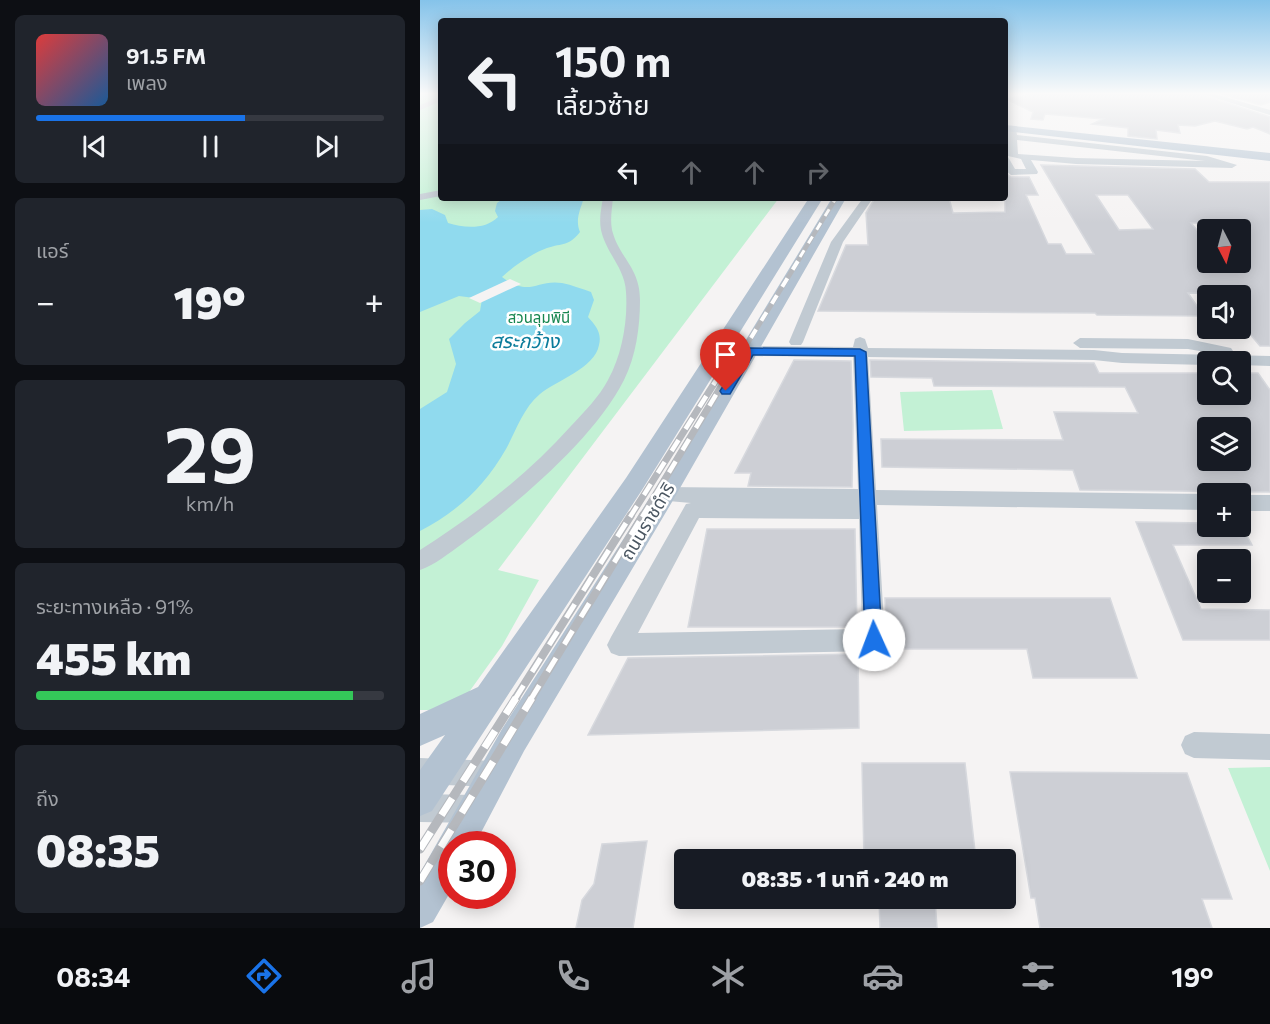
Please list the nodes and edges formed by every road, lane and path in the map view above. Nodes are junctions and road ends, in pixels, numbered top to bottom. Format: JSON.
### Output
{"nodes":[{"id":1,"x":1009,"y":136,"type":"edge"},
{"id":2,"x":1069,"y":136,"type":"edge"},
{"id":3,"x":1102,"y":136,"type":"edge"},
{"id":4,"x":1116,"y":136,"type":"edge"},
{"id":5,"x":1270,"y":151,"type":"edge"},
{"id":6,"x":1193,"y":153,"type":"junction"},
{"id":7,"x":1024,"y":157,"type":"junction"},
{"id":8,"x":1008,"y":166,"type":"edge"},
{"id":9,"x":420,"y":183,"type":"edge"},
{"id":10,"x":438,"y":188,"type":"edge"},
{"id":11,"x":438,"y":193,"type":"edge"},
{"id":12,"x":420,"y":194,"type":"edge"},
{"id":13,"x":607,"y":201,"type":"edge"},
{"id":14,"x":814,"y":201,"type":"edge"},
{"id":15,"x":837,"y":201,"type":"edge"},
{"id":16,"x":866,"y":201,"type":"edge"},
{"id":17,"x":793,"y":231,"type":"junction"},
{"id":18,"x":817,"y":234,"type":"junction"},
{"id":19,"x":1124,"y":344,"type":"junction"},
{"id":20,"x":754,"y":345,"type":"junction"},
{"id":21,"x":1196,"y":346,"type":"junction"},
{"id":22,"x":802,"y":347,"type":"junction"},
{"id":23,"x":860,"y":347,"type":"junction"},
{"id":24,"x":1199,"y":351,"type":"edge"},
{"id":25,"x":1269,"y":356,"type":"edge"},
{"id":26,"x":1251,"y":357,"type":"edge"},
{"id":27,"x":1131,"y":358,"type":"junction"},
{"id":28,"x":1197,"y":359,"type":"edge"},
{"id":29,"x":671,"y":424,"type":"junction"},
{"id":30,"x":702,"y":430,"type":"junction"},
{"id":31,"x":664,"y":495,"type":"junction"},
{"id":32,"x":862,"y":496,"type":"junction"},
{"id":33,"x":1197,"y":502,"type":"edge"},
{"id":34,"x":1251,"y":503,"type":"edge"},
{"id":35,"x":1270,"y":503,"type":"edge"},
{"id":36,"x":420,"y":561,"type":"edge"},
{"id":37,"x":488,"y":698,"type":"junction"},
{"id":38,"x":420,"y":730,"type":"edge"},
{"id":39,"x":1194,"y":745,"type":"dead end"},
{"id":40,"x":1270,"y":747,"type":"edge"},
{"id":41,"x":429,"y":771,"type":"edge"},
{"id":42,"x":494,"y":774,"type":"junction"},
{"id":43,"x":420,"y":799,"type":"edge"},
{"id":44,"x":420,"y":808,"type":"edge"},
{"id":45,"x":475,"y":809,"type":"junction"},
{"id":46,"x":463,"y":831,"type":"edge"},
{"id":47,"x":438,"y":877,"type":"edge"},
{"id":48,"x":420,"y":909,"type":"edge"}],
"edges":[{"from":1,"to":7,"type":"street"},
{"from":2,"to":6,"type":"main road"},
{"from":3,"to":5,"type":"main road"},
{"from":4,"to":5,"type":"main road"},
{"from":5,"to":6,"type":"main road"},
{"from":6,"to":7,"type":"street"},
{"from":7,"to":8,"type":"street"},
{"from":9,"to":12,"type":"street"},
{"from":10,"to":12,"type":"street"},
{"from":11,"to":12,"type":"street"},
{"from":13,"to":36,"type":"street"},
{"from":14,"to":17,"type":"main road","name":"ถนนราชดำริ"},
{"from":15,"to":18,"type":"main road","name":"ถนนราชดำริ"},
{"from":16,"to":22,"type":"street"},
{"from":17,"to":18,"type":"main road"},
{"from":17,"to":29,"type":"main road","name":"ถนนราชดำริ"},
{"from":18,"to":20,"type":"main road","name":"ถนนราชดำริ"},
{"from":19,"to":21,"type":"street"},
{"from":19,"to":23,"type":"street"},
{"from":19,"to":27,"type":"street"},
{"from":20,"to":22,"type":"street"},
{"from":20,"to":30,"type":"main road","name":"ถนนราชดำริ"},
{"from":21,"to":24,"type":"street"},
{"from":21,"to":25,"type":"street"},
{"from":22,"to":23,"type":"street"},
{"from":23,"to":27,"type":"street"},
{"from":23,"to":32,"type":"street"},
{"from":25,"to":26,"type":"street"},
{"from":27,"to":28,"type":"street"},
{"from":29,"to":30,"type":"main road"},
{"from":29,"to":37,"type":"main road","name":"ถนนราชดำริ"},
{"from":30,"to":31,"type":"main road","name":"ถนนราชดำริ"},
{"from":31,"to":32,"type":"street"},
{"from":31,"to":42,"type":"main road","name":"ถนนราชดำริ"},
{"from":32,"to":32,"type":"street"},
{"from":32,"to":33,"type":"street"},
{"from":34,"to":35,"type":"street"},
{"from":37,"to":38,"type":"main road"},
{"from":37,"to":41,"type":"main road","name":"ถนนราชดำริ"},
{"from":39,"to":40,"type":"street"},
{"from":41,"to":42,"type":"street"},
{"from":41,"to":43,"type":"main road","name":"ถนนราชดำริ"},
{"from":42,"to":45,"type":"main road","name":"ถนนราชดำริ"},
{"from":44,"to":45,"type":"street"},
{"from":45,"to":46,"type":"main road","name":"ถนนราชดำริ"},
{"from":47,"to":48,"type":"main road"}]}
